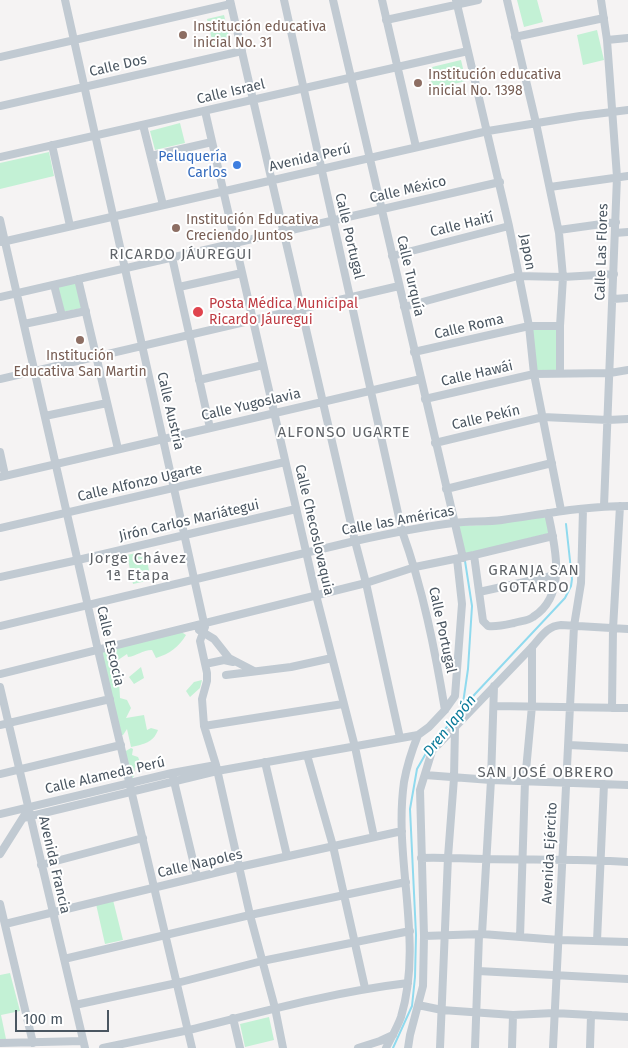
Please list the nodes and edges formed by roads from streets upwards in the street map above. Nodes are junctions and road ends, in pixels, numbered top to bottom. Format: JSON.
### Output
{"nodes":[{"id":1,"x":65,"y":0,"type":"edge"},
{"id":2,"x":284,"y":0,"type":"edge"},
{"id":3,"x":333,"y":0,"type":"edge"},
{"id":4,"x":382,"y":0,"type":"edge"},
{"id":5,"x":478,"y":0,"type":"edge"},
{"id":6,"x":506,"y":0,"type":"edge"},
{"id":7,"x":601,"y":0,"type":"edge"},
{"id":8,"x":231,"y":2,"type":"edge"},
{"id":9,"x":457,"y":2,"type":"edge"},
{"id":10,"x":604,"y":18,"type":"junction"},
{"id":11,"x":386,"y":20,"type":"junction"},
{"id":12,"x":516,"y":37,"type":"junction"},
{"id":13,"x":628,"y":38,"type":"edge"},
{"id":14,"x":74,"y":40,"type":"junction"},
{"id":15,"x":606,"y":40,"type":"junction"},
{"id":16,"x":242,"y":51,"type":"junction"},
{"id":17,"x":468,"y":51,"type":"junction"},
{"id":18,"x":0,"y":57,"type":"edge"},
{"id":19,"x":397,"y":67,"type":"junction"},
{"id":20,"x":351,"y":78,"type":"junction"},
{"id":21,"x":84,"y":87,"type":"junction"},
{"id":22,"x":304,"y":88,"type":"junction"},
{"id":23,"x":254,"y":100,"type":"junction"},
{"id":24,"x":0,"y":106,"type":"edge"},
{"id":25,"x":628,"y":110,"type":"edge"},
{"id":26,"x":205,"y":111,"type":"junction"},
{"id":27,"x":612,"y":112,"type":"junction"},
{"id":28,"x":536,"y":123,"type":"junction"},
{"id":29,"x":143,"y":125,"type":"junction"},
{"id":30,"x":488,"y":131,"type":"junction"},
{"id":31,"x":95,"y":136,"type":"junction"},
{"id":32,"x":212,"y":142,"type":"junction"},
{"id":33,"x":52,"y":146,"type":"junction"},
{"id":34,"x":416,"y":147,"type":"junction"},
{"id":35,"x":151,"y":156,"type":"junction"},
{"id":36,"x":0,"y":157,"type":"edge"},
{"id":37,"x":369,"y":157,"type":"junction"},
{"id":38,"x":321,"y":168,"type":"junction"},
{"id":39,"x":628,"y":176,"type":"edge"},
{"id":40,"x":617,"y":177,"type":"junction"},
{"id":41,"x":272,"y":180,"type":"junction"},
{"id":42,"x":500,"y":182,"type":"junction"},
{"id":43,"x":550,"y":187,"type":"junction"},
{"id":44,"x":224,"y":191,"type":"junction"},
{"id":45,"x":163,"y":205,"type":"junction"},
{"id":46,"x":381,"y":210,"type":"junction"},
{"id":47,"x":113,"y":216,"type":"junction"},
{"id":48,"x":0,"y":220,"type":"edge"},
{"id":49,"x":333,"y":220,"type":"junction"},
{"id":50,"x":616,"y":222,"type":"junction"},
{"id":51,"x":70,"y":226,"type":"junction"},
{"id":52,"x":509,"y":226,"type":"junction"},
{"id":53,"x":558,"y":230,"type":"junction"},
{"id":54,"x":284,"y":231,"type":"junction"},
{"id":55,"x":628,"y":232,"type":"edge"},
{"id":56,"x":615,"y":234,"type":"junction"},
{"id":57,"x":2,"y":242,"type":"edge"},
{"id":58,"x":235,"y":242,"type":"junction"},
{"id":59,"x":392,"y":256,"type":"junction"},
{"id":60,"x":172,"y":257,"type":"junction"},
{"id":61,"x":125,"y":268,"type":"junction"},
{"id":62,"x":242,"y":273,"type":"junction"},
{"id":63,"x":614,"y":274,"type":"junction"},
{"id":64,"x":518,"y":276,"type":"junction"},
{"id":65,"x":563,"y":277,"type":"junction"},
{"id":66,"x":78,"y":279,"type":"junction"},
{"id":67,"x":54,"y":285,"type":"junction"},
{"id":68,"x":399,"y":286,"type":"junction"},
{"id":69,"x":179,"y":287,"type":"junction"},
{"id":70,"x":17,"y":294,"type":"junction"},
{"id":71,"x":0,"y":297,"type":"edge"},
{"id":72,"x":350,"y":297,"type":"junction"},
{"id":73,"x":628,"y":298,"type":"edge"},
{"id":74,"x":613,"y":299,"type":"junction"},
{"id":75,"x":404,"y":307,"type":"junction"},
{"id":76,"x":302,"y":308,"type":"junction"},
{"id":77,"x":86,"y":311,"type":"junction"},
{"id":78,"x":62,"y":316,"type":"junction"},
{"id":79,"x":253,"y":320,"type":"junction"},
{"id":80,"x":24,"y":324,"type":"junction"},
{"id":81,"x":529,"y":326,"type":"junction"},
{"id":82,"x":560,"y":326,"type":"junction"},
{"id":83,"x":189,"y":335,"type":"junction"},
{"id":84,"x":142,"y":346,"type":"junction"},
{"id":85,"x":414,"y":352,"type":"junction"},
{"id":86,"x":96,"y":356,"type":"junction"},
{"id":87,"x":263,"y":365,"type":"junction"},
{"id":88,"x":628,"y":370,"type":"edge"},
{"id":89,"x":35,"y":371,"type":"junction"},
{"id":90,"x":560,"y":373,"type":"junction"},
{"id":91,"x":610,"y":373,"type":"junction"},
{"id":92,"x":534,"y":374,"type":"junction"},
{"id":93,"x":0,"y":379,"type":"edge"},
{"id":94,"x":420,"y":379,"type":"junction"},
{"id":95,"x":199,"y":380,"type":"junction"},
{"id":96,"x":371,"y":390,"type":"junction"},
{"id":97,"x":425,"y":399,"type":"junction"},
{"id":98,"x":324,"y":401,"type":"junction"},
{"id":99,"x":107,"y":402,"type":"junction"},
{"id":100,"x":274,"y":413,"type":"junction"},
{"id":101,"x":45,"y":416,"type":"junction"},
{"id":102,"x":543,"y":418,"type":"junction"},
{"id":103,"x":628,"y":419,"type":"edge"},
{"id":104,"x":608,"y":420,"type":"junction"},
{"id":105,"x":210,"y":428,"type":"junction"},
{"id":106,"x":163,"y":439,"type":"junction"},
{"id":107,"x":435,"y":443,"type":"junction"},
{"id":108,"x":118,"y":449,"type":"junction"},
{"id":109,"x":0,"y":452,"type":"edge"},
{"id":110,"x":285,"y":462,"type":"junction"},
{"id":111,"x":552,"y":463,"type":"junction"},
{"id":112,"x":56,"y":464,"type":"junction"},
{"id":113,"x":3,"y":476,"type":"edge"},
{"id":114,"x":174,"y":488,"type":"junction"},
{"id":115,"x":446,"y":489,"type":"junction"},
{"id":116,"x":604,"y":506,"type":"junction"},
{"id":117,"x":624,"y":506,"type":"edge"},
{"id":118,"x":296,"y":509,"type":"junction"},
{"id":119,"x":583,"y":509,"type":"junction"},
{"id":120,"x":561,"y":510,"type":"junction"},
{"id":121,"x":68,"y":513,"type":"junction"},
{"id":122,"x":548,"y":513,"type":"junction"},
{"id":123,"x":455,"y":522,"type":"junction"},
{"id":124,"x":628,"y":522,"type":"edge"},
{"id":125,"x":619,"y":523,"type":"junction"},
{"id":126,"x":0,"y":528,"type":"edge"},
{"id":127,"x":402,"y":531,"type":"junction"},
{"id":128,"x":184,"y":535,"type":"junction"},
{"id":129,"x":553,"y":536,"type":"junction"},
{"id":130,"x":355,"y":541,"type":"junction"},
{"id":131,"x":306,"y":552,"type":"junction"},
{"id":132,"x":474,"y":556,"type":"junction"},
{"id":133,"x":460,"y":558,"type":"junction"},
{"id":134,"x":78,"y":560,"type":"junction"},
{"id":135,"x":415,"y":567,"type":"junction"},
{"id":136,"x":556,"y":575,"type":"junction"},
{"id":137,"x":0,"y":577,"type":"edge"},
{"id":138,"x":195,"y":579,"type":"junction"},
{"id":139,"x":366,"y":583,"type":"junction"},
{"id":140,"x":479,"y":592,"type":"junction"},
{"id":141,"x":316,"y":595,"type":"junction"},
{"id":142,"x":88,"y":606,"type":"junction"},
{"id":143,"x":204,"y":623,"type":"junction"},
{"id":144,"x":0,"y":626,"type":"edge"},
{"id":145,"x":574,"y":626,"type":"junction"},
{"id":146,"x":187,"y":628,"type":"junction"},
{"id":147,"x":613,"y":629,"type":"junction"},
{"id":148,"x":628,"y":629,"type":"edge"},
{"id":149,"x":203,"y":632,"type":"junction"},
{"id":150,"x":532,"y":647,"type":"junction"},
{"id":151,"x":98,"y":650,"type":"junction"},
{"id":152,"x":332,"y":658,"type":"junction"},
{"id":153,"x":235,"y":662,"type":"junction"},
{"id":154,"x":204,"y":664,"type":"junction"},
{"id":155,"x":254,"y":671,"type":"junction"},
{"id":156,"x":0,"y":674,"type":"edge"},
{"id":157,"x":226,"y":675,"type":"dead end"},
{"id":158,"x":494,"y":686,"type":"junction"},
{"id":159,"x":0,"y":687,"type":"edge"},
{"id":160,"x":110,"y":699,"type":"junction"},
{"id":161,"x":343,"y":704,"type":"junction"},
{"id":162,"x":494,"y":706,"type":"junction"},
{"id":163,"x":532,"y":706,"type":"junction"},
{"id":164,"x":571,"y":707,"type":"junction"},
{"id":165,"x":612,"y":708,"type":"junction"},
{"id":166,"x":628,"y":708,"type":"edge"},
{"id":167,"x":446,"y":710,"type":"junction"},
{"id":168,"x":4,"y":724,"type":"edge"},
{"id":169,"x":204,"y":726,"type":"junction"},
{"id":170,"x":454,"y":727,"type":"junction"},
{"id":171,"x":418,"y":734,"type":"junction"},
{"id":172,"x":400,"y":738,"type":"junction"},
{"id":173,"x":121,"y":745,"type":"junction"},
{"id":174,"x":569,"y":745,"type":"junction"},
{"id":175,"x":355,"y":747,"type":"junction"},
{"id":176,"x":628,"y":748,"type":"edge"},
{"id":177,"x":307,"y":755,"type":"junction"},
{"id":178,"x":265,"y":762,"type":"junction"},
{"id":179,"x":216,"y":768,"type":"junction"},
{"id":180,"x":19,"y":769,"type":"junction"},
{"id":181,"x":0,"y":774,"type":"edge"},
{"id":182,"x":425,"y":775,"type":"junction"},
{"id":183,"x":173,"y":777,"type":"junction"},
{"id":184,"x":454,"y":778,"type":"junction"},
{"id":185,"x":491,"y":780,"type":"junction"},
{"id":186,"x":525,"y":781,"type":"junction"},
{"id":187,"x":566,"y":782,"type":"junction"},
{"id":188,"x":604,"y":784,"type":"junction"},
{"id":189,"x":628,"y":785,"type":"edge"},
{"id":190,"x":131,"y":788,"type":"junction"},
{"id":191,"x":0,"y":814,"type":"edge"},
{"id":192,"x":27,"y":814,"type":"junction"},
{"id":193,"x":402,"y":831,"type":"junction"},
{"id":194,"x":374,"y":837,"type":"junction"},
{"id":195,"x":143,"y":838,"type":"junction"},
{"id":196,"x":332,"y":846,"type":"junction"},
{"id":197,"x":0,"y":854,"type":"edge"},
{"id":198,"x":287,"y":856,"type":"junction"},
{"id":199,"x":448,"y":857,"type":"junction"},
{"id":200,"x":421,"y":858,"type":"junction"},
{"id":201,"x":522,"y":858,"type":"junction"},
{"id":202,"x":486,"y":859,"type":"junction"},
{"id":203,"x":563,"y":859,"type":"junction"},
{"id":204,"x":601,"y":860,"type":"junction"},
{"id":205,"x":628,"y":862,"type":"edge"},
{"id":206,"x":41,"y":865,"type":"junction"},
{"id":207,"x":239,"y":867,"type":"junction"},
{"id":208,"x":197,"y":877,"type":"junction"},
{"id":209,"x":406,"y":882,"type":"junction"},
{"id":210,"x":154,"y":887,"type":"junction"},
{"id":211,"x":344,"y":895,"type":"junction"},
{"id":212,"x":0,"y":904,"type":"edge"},
{"id":213,"x":53,"y":913,"type":"junction"},
{"id":214,"x":250,"y":915,"type":"junction"},
{"id":215,"x":5,"y":924,"type":"junction"},
{"id":216,"x":410,"y":931,"type":"junction"},
{"id":217,"x":481,"y":935,"type":"junction"},
{"id":218,"x":166,"y":936,"type":"junction"},
{"id":219,"x":424,"y":936,"type":"junction"},
{"id":220,"x":445,"y":936,"type":"junction"},
{"id":221,"x":520,"y":937,"type":"junction"},
{"id":222,"x":559,"y":940,"type":"junction"},
{"id":223,"x":597,"y":941,"type":"junction"},
{"id":224,"x":355,"y":942,"type":"junction"},
{"id":225,"x":628,"y":942,"type":"edge"},
{"id":226,"x":64,"y":959,"type":"junction"},
{"id":227,"x":262,"y":961,"type":"junction"},
{"id":228,"x":478,"y":971,"type":"junction"},
{"id":229,"x":556,"y":977,"type":"junction"},
{"id":230,"x":628,"y":979,"type":"edge"},
{"id":231,"x":177,"y":983,"type":"junction"},
{"id":232,"x":408,"y":983,"type":"junction"},
{"id":233,"x":365,"y":988,"type":"junction"},
{"id":234,"x":75,"y":1005,"type":"junction"},
{"id":235,"x":418,"y":1005,"type":"junction"},
{"id":236,"x":274,"y":1008,"type":"junction"},
{"id":237,"x":442,"y":1010,"type":"junction"},
{"id":238,"x":476,"y":1012,"type":"junction"},
{"id":239,"x":554,"y":1013,"type":"junction"},
{"id":240,"x":513,"y":1015,"type":"junction"},
{"id":241,"x":591,"y":1015,"type":"junction"},
{"id":242,"x":628,"y":1017,"type":"edge"},
{"id":243,"x":233,"y":1018,"type":"junction"},
{"id":244,"x":188,"y":1030,"type":"junction"},
{"id":245,"x":393,"y":1035,"type":"junction"},
{"id":246,"x":0,"y":1042,"type":"edge"},
{"id":247,"x":33,"y":1043,"type":"junction"},
{"id":248,"x":84,"y":1045,"type":"edge"},
{"id":249,"x":103,"y":1048,"type":"edge"},
{"id":250,"x":192,"y":1048,"type":"edge"},
{"id":251,"x":240,"y":1048,"type":"edge"},
{"id":252,"x":283,"y":1048,"type":"edge"},
{"id":253,"x":358,"y":1048,"type":"edge"},
{"id":254,"x":386,"y":1048,"type":"edge"},
{"id":255,"x":408,"y":1048,"type":"edge"},
{"id":256,"x":440,"y":1048,"type":"edge"},
{"id":257,"x":475,"y":1048,"type":"edge"},
{"id":258,"x":512,"y":1048,"type":"edge"},
{"id":259,"x":553,"y":1048,"type":"edge"},
{"id":260,"x":590,"y":1048,"type":"edge"}],
"edges":[{"from":1,"to":14,"type":"street","name":"Calle Austria"},
{"from":2,"to":22,"type":"street","name":"Calle Portugal"},
{"from":3,"to":20,"type":"street","name":"Calle Turquía"},
{"from":4,"to":11,"type":"street"},
{"from":5,"to":9,"type":"street"},
{"from":6,"to":12,"type":"street"},
{"from":7,"to":10,"type":"street","name":"Calle Las Flores"},
{"from":8,"to":14,"type":"street"},
{"from":8,"to":16,"type":"street"},
{"from":9,"to":11,"type":"street"},
{"from":9,"to":17,"type":"street","name":"Japon"},
{"from":10,"to":12,"type":"street"},
{"from":10,"to":15,"type":"street","name":"Calle Las Flores"},
{"from":11,"to":19,"type":"street"},
{"from":12,"to":28,"type":"street"},
{"from":13,"to":15,"type":"street"},
{"from":14,"to":18,"type":"street"},
{"from":14,"to":21,"type":"street","name":"Calle Austria"},
{"from":15,"to":27,"type":"street","name":"Calle Las Flores"},
{"from":16,"to":21,"type":"street","name":"Calle Dos"},
{"from":16,"to":23,"type":"street"},
{"from":17,"to":19,"type":"street","name":"Calle Israel"},
{"from":17,"to":30,"type":"street","name":"Japon"},
{"from":19,"to":20,"type":"street","name":"Calle Israel"},
{"from":19,"to":34,"type":"street"},
{"from":20,"to":22,"type":"street","name":"Calle Israel"},
{"from":20,"to":37,"type":"street","name":"Calle Turquía"},
{"from":21,"to":24,"type":"street","name":"Calle Dos"},
{"from":21,"to":31,"type":"street","name":"Calle Austria"},
{"from":22,"to":23,"type":"street","name":"Calle Israel"},
{"from":22,"to":38,"type":"street","name":"Calle Portugal"},
{"from":23,"to":26,"type":"street","name":"Calle Israel"},
{"from":23,"to":41,"type":"street"},
{"from":25,"to":27,"type":"street","name":"Avenida Perú"},
{"from":26,"to":29,"type":"street","name":"Calle Israel"},
{"from":26,"to":32,"type":"street","name":"Calle Checoslovaquia"},
{"from":27,"to":28,"type":"street","name":"Avenida Perú"},
{"from":27,"to":40,"type":"street","name":"Calle Las Flores"},
{"from":28,"to":30,"type":"street","name":"Avenida Perú"},
{"from":28,"to":43,"type":"street"},
{"from":29,"to":31,"type":"street","name":"Calle Israel"},
{"from":29,"to":35,"type":"street"},
{"from":30,"to":34,"type":"street","name":"Avenida Perú"},
{"from":30,"to":42,"type":"street","name":"Japon"},
{"from":31,"to":33,"type":"street","name":"Calle Israel"},
{"from":31,"to":47,"type":"street","name":"Calle Austria"},
{"from":32,"to":35,"type":"street"},
{"from":32,"to":44,"type":"street","name":"Calle Checoslovaquia"},
{"from":33,"to":36,"type":"street","name":"Calle Israel"},
{"from":33,"to":51,"type":"street"},
{"from":34,"to":37,"type":"street","name":"Avenida Perú"},
{"from":35,"to":45,"type":"street"},
{"from":37,"to":38,"type":"street","name":"Avenida Perú"},
{"from":37,"to":46,"type":"street","name":"Calle Turquía"},
{"from":38,"to":41,"type":"street","name":"Avenida Perú"},
{"from":38,"to":49,"type":"street","name":"Calle Portugal"},
{"from":39,"to":40,"type":"street"},
{"from":40,"to":43,"type":"street"},
{"from":40,"to":50,"type":"street","name":"Calle Las Flores"},
{"from":41,"to":44,"type":"street","name":"Avenida Perú"},
{"from":41,"to":54,"type":"street"},
{"from":42,"to":46,"type":"street","name":"Calle México"},
{"from":42,"to":52,"type":"street","name":"Japon"},
{"from":43,"to":53,"type":"street"},
{"from":44,"to":45,"type":"street","name":"Avenida Perú"},
{"from":44,"to":58,"type":"street","name":"Calle Checoslovaquia"},
{"from":45,"to":47,"type":"street","name":"Avenida Perú"},
{"from":46,"to":49,"type":"street","name":"Calle México"},
{"from":46,"to":59,"type":"street","name":"Calle Turquía"},
{"from":47,"to":51,"type":"street","name":"Avenida Perú"},
{"from":47,"to":61,"type":"street","name":"Calle Austria"},
{"from":48,"to":57,"type":"street","name":"Calle Escocia"},
{"from":49,"to":54,"type":"street","name":"Calle México"},
{"from":49,"to":72,"type":"street","name":"Calle Portugal"},
{"from":50,"to":53,"type":"street"},
{"from":50,"to":56,"type":"street","name":"Calle Las Flores"},
{"from":51,"to":57,"type":"street","name":"Avenida Perú"},
{"from":52,"to":59,"type":"street","name":"Calle Haití"},
{"from":52,"to":64,"type":"street","name":"Japon"},
{"from":53,"to":65,"type":"street"},
{"from":54,"to":58,"type":"street","name":"Calle México"},
{"from":54,"to":76,"type":"street"},
{"from":55,"to":56,"type":"street"},
{"from":56,"to":63,"type":"street","name":"Calle Las Flores"},
{"from":57,"to":70,"type":"street","name":"Calle Escocia"},
{"from":58,"to":60,"type":"street","name":"Calle México"},
{"from":58,"to":62,"type":"street","name":"Calle Checoslovaquia"},
{"from":59,"to":68,"type":"street","name":"Calle Turquía"},
{"from":60,"to":61,"type":"street","name":"Calle México"},
{"from":60,"to":69,"type":"street"},
{"from":61,"to":66,"type":"street","name":"Calle México"},
{"from":61,"to":84,"type":"street","name":"Calle Austria"},
{"from":62,"to":69,"type":"street"},
{"from":62,"to":79,"type":"street","name":"Calle Checoslovaquia"},
{"from":63,"to":65,"type":"street"},
{"from":63,"to":74,"type":"street","name":"Calle Las Flores"},
{"from":64,"to":65,"type":"street"},
{"from":64,"to":75,"type":"street"},
{"from":64,"to":81,"type":"street","name":"Japon"},
{"from":65,"to":82,"type":"street"},
{"from":66,"to":67,"type":"street","name":"Calle México"},
{"from":66,"to":77,"type":"street"},
{"from":67,"to":70,"type":"street","name":"Calle México"},
{"from":67,"to":78,"type":"street"},
{"from":68,"to":72,"type":"street"},
{"from":68,"to":75,"type":"street","name":"Calle Turquía"},
{"from":69,"to":83,"type":"street"},
{"from":70,"to":71,"type":"street","name":"Calle México"},
{"from":70,"to":80,"type":"street","name":"Calle Escocia"},
{"from":72,"to":76,"type":"street"},
{"from":72,"to":96,"type":"street","name":"Calle Portugal"},
{"from":73,"to":74,"type":"street"},
{"from":74,"to":91,"type":"street","name":"Calle Las Flores"},
{"from":75,"to":85,"type":"street","name":"Calle Turquía"},
{"from":76,"to":79,"type":"street"},
{"from":76,"to":98,"type":"street"},
{"from":77,"to":78,"type":"street"},
{"from":77,"to":86,"type":"street"},
{"from":78,"to":80,"type":"street"},
{"from":79,"to":83,"type":"street"},
{"from":79,"to":87,"type":"street","name":"Calle Checoslovaquia"},
{"from":80,"to":89,"type":"street","name":"Calle Escocia"},
{"from":81,"to":82,"type":"street","name":"Calle Roma"},
{"from":81,"to":85,"type":"street","name":"Calle Roma"},
{"from":81,"to":92,"type":"street","name":"Japon"},
{"from":82,"to":90,"type":"street"},
{"from":83,"to":84,"type":"street"},
{"from":83,"to":95,"type":"street"},
{"from":84,"to":86,"type":"street"},
{"from":84,"to":106,"type":"street","name":"Calle Austria"},
{"from":85,"to":94,"type":"street","name":"Calle Turquía"},
{"from":86,"to":89,"type":"street"},
{"from":86,"to":99,"type":"street"},
{"from":87,"to":95,"type":"street"},
{"from":87,"to":100,"type":"street","name":"Calle Checoslovaquia"},
{"from":88,"to":91,"type":"street","name":"Calle Hawái"},
{"from":89,"to":93,"type":"street"},
{"from":89,"to":101,"type":"street","name":"Calle Escocia"},
{"from":90,"to":91,"type":"street","name":"Calle Hawái"},
{"from":90,"to":92,"type":"street","name":"Calle Hawái"},
{"from":91,"to":104,"type":"street","name":"Calle Las Flores"},
{"from":92,"to":97,"type":"street","name":"Calle Hawái"},
{"from":92,"to":102,"type":"street","name":"Japon"},
{"from":94,"to":96,"type":"street","name":"Calle Yugoslavia"},
{"from":94,"to":97,"type":"street","name":"Calle Turquía"},
{"from":95,"to":105,"type":"street"},
{"from":96,"to":98,"type":"street","name":"Calle Yugoslavia"},
{"from":96,"to":127,"type":"street","name":"Calle Portugal"},
{"from":97,"to":107,"type":"street","name":"Calle Turquía"},
{"from":98,"to":100,"type":"street","name":"Calle Yugoslavia"},
{"from":98,"to":130,"type":"street"},
{"from":99,"to":101,"type":"street"},
{"from":99,"to":108,"type":"street"},
{"from":100,"to":105,"type":"street","name":"Calle Yugoslavia"},
{"from":100,"to":110,"type":"street","name":"Calle Checoslovaquia"},
{"from":101,"to":112,"type":"street","name":"Calle Escocia"},
{"from":102,"to":104,"type":"street","name":"Calle Pekín"},
{"from":102,"to":107,"type":"street","name":"Calle Pekín"},
{"from":102,"to":111,"type":"street","name":"Japon"},
{"from":103,"to":104,"type":"street","name":"Calle Pekín"},
{"from":104,"to":116,"type":"street","name":"Calle Las Flores"},
{"from":105,"to":106,"type":"street","name":"Calle Yugoslavia"},
{"from":106,"to":108,"type":"street","name":"Calle Yugoslavia"},
{"from":106,"to":114,"type":"street","name":"Calle Austria"},
{"from":107,"to":115,"type":"street","name":"Calle Turquía"},
{"from":108,"to":112,"type":"street","name":"Calle Yugoslavia"},
{"from":109,"to":113,"type":"street"},
{"from":110,"to":114,"type":"street","name":"Calle Alfonzo Ugarte"},
{"from":110,"to":118,"type":"street","name":"Calle Checoslovaquia"},
{"from":111,"to":115,"type":"street"},
{"from":111,"to":120,"type":"street","name":"Japon"},
{"from":112,"to":113,"type":"street","name":"Calle Yugoslavia"},
{"from":112,"to":121,"type":"street","name":"Calle Escocia"},
{"from":114,"to":121,"type":"street","name":"Calle Alfonzo Ugarte"},
{"from":114,"to":128,"type":"street","name":"Calle Austria"},
{"from":115,"to":123,"type":"street","name":"Calle Turquía"},
{"from":116,"to":117,"type":"street","name":"Calle las Américas"},
{"from":116,"to":119,"type":"street","name":"Calle las Américas"},
{"from":117,"to":125,"type":"street"},
{"from":118,"to":128,"type":"street","name":"Jirón Carlos Mariátegui"},
{"from":118,"to":131,"type":"street","name":"Calle Checoslovaquia"},
{"from":119,"to":120,"type":"street","name":"Calle las Américas"},
{"from":119,"to":145,"type":"street","name":"Avenida Ejército"},
{"from":120,"to":122,"type":"street","name":"Calle las Américas"},
{"from":121,"to":126,"type":"street","name":"Calle Alfonzo Ugarte"},
{"from":121,"to":134,"type":"street","name":"Calle Escocia"},
{"from":122,"to":123,"type":"street","name":"Calle las Américas"},
{"from":122,"to":129,"type":"street"},
{"from":123,"to":127,"type":"street","name":"Calle las Américas"},
{"from":123,"to":133,"type":"street","name":"Calle Turquía"},
{"from":124,"to":125,"type":"street"},
{"from":125,"to":147,"type":"street"},
{"from":127,"to":130,"type":"street","name":"Calle las Américas"},
{"from":127,"to":135,"type":"street","name":"Calle Portugal"},
{"from":128,"to":134,"type":"street","name":"Jirón Carlos Mariátegui"},
{"from":128,"to":138,"type":"street","name":"Calle Austria"},
{"from":129,"to":132,"type":"street"},
{"from":129,"to":136,"type":"street"},
{"from":130,"to":131,"type":"street","name":"Calle las Américas"},
{"from":130,"to":139,"type":"street"},
{"from":131,"to":138,"type":"street","name":"Calle las Américas"},
{"from":131,"to":141,"type":"street","name":"Calle Checoslovaquia"},
{"from":132,"to":133,"type":"street"},
{"from":132,"to":140,"type":"street"},
{"from":133,"to":135,"type":"street"},
{"from":133,"to":167,"type":"street","name":"Calle Turquía"},
{"from":134,"to":137,"type":"street","name":"Jirón Carlos Mariátegui"},
{"from":134,"to":142,"type":"street","name":"Calle Escocia"},
{"from":135,"to":139,"type":"street"},
{"from":135,"to":167,"type":"street","name":"Calle Portugal"},
{"from":136,"to":140,"type":"street"},
{"from":136,"to":140,"type":"street"},
{"from":138,"to":142,"type":"street","name":"Calle las Américas"},
{"from":138,"to":143,"type":"street","name":"Calle Austria"},
{"from":139,"to":141,"type":"street"},
{"from":139,"to":172,"type":"street"},
{"from":141,"to":143,"type":"street"},
{"from":141,"to":152,"type":"street","name":"Calle Checoslovaquia"},
{"from":142,"to":144,"type":"street","name":"Calle las Américas"},
{"from":142,"to":151,"type":"street","name":"Calle Escocia"},
{"from":143,"to":146,"type":"street"},
{"from":143,"to":149,"type":"street","name":"Calle Austria"},
{"from":145,"to":147,"type":"street"},
{"from":145,"to":150,"type":"street"},
{"from":145,"to":164,"type":"street","name":"Avenida Ejército"},
{"from":146,"to":149,"type":"street"},
{"from":146,"to":151,"type":"street"},
{"from":147,"to":148,"type":"street"},
{"from":147,"to":165,"type":"street"},
{"from":149,"to":153,"type":"street"},
{"from":149,"to":154,"type":"street","name":"Calle Austria"},
{"from":150,"to":158,"type":"street"},
{"from":150,"to":163,"type":"street"},
{"from":151,"to":156,"type":"street"},
{"from":151,"to":160,"type":"street","name":"Calle Escocia"},
{"from":152,"to":155,"type":"street"},
{"from":152,"to":161,"type":"street","name":"Calle Checoslovaquia"},
{"from":153,"to":154,"type":"street"},
{"from":153,"to":155,"type":"street"},
{"from":154,"to":169,"type":"street","name":"Calle Austria"},
{"from":155,"to":157,"type":"street"},
{"from":158,"to":162,"type":"street"},
{"from":158,"to":170,"type":"street"},
{"from":159,"to":168,"type":"street","name":"Avenida Francia"},
{"from":160,"to":168,"type":"street"},
{"from":160,"to":173,"type":"street","name":"Calle Escocia"},
{"from":161,"to":169,"type":"street"},
{"from":161,"to":175,"type":"street","name":"Calle Checoslovaquia"},
{"from":162,"to":163,"type":"street"},
{"from":162,"to":185,"type":"street"},
{"from":163,"to":164,"type":"street"},
{"from":163,"to":186,"type":"street"},
{"from":164,"to":165,"type":"street"},
{"from":164,"to":174,"type":"street","name":"Avenida Ejército"},
{"from":165,"to":166,"type":"street"},
{"from":167,"to":171,"type":"street"},
{"from":168,"to":180,"type":"street","name":"Avenida Francia"},
{"from":169,"to":179,"type":"street","name":"Calle Austria"},
{"from":170,"to":182,"type":"street"},
{"from":170,"to":184,"type":"street"},
{"from":171,"to":172,"type":"street","name":"Calle Alameda Perú"},
{"from":171,"to":193,"type":"street"},
{"from":172,"to":175,"type":"street","name":"Calle Alameda Perú"},
{"from":173,"to":180,"type":"street"},
{"from":173,"to":190,"type":"street","name":"Calle Escocia"},
{"from":174,"to":176,"type":"street"},
{"from":174,"to":187,"type":"street","name":"Avenida Ejército"},
{"from":175,"to":177,"type":"street","name":"Calle Alameda Perú"},
{"from":175,"to":194,"type":"street","name":"Calle Checoslovaquia"},
{"from":177,"to":178,"type":"street","name":"Calle Alameda Perú"},
{"from":177,"to":196,"type":"street"},
{"from":178,"to":179,"type":"street","name":"Calle Alameda Perú"},
{"from":178,"to":198,"type":"street"},
{"from":179,"to":183,"type":"street","name":"Calle Alameda Perú"},
{"from":179,"to":207,"type":"street","name":"Calle Austria"},
{"from":180,"to":181,"type":"street"},
{"from":180,"to":192,"type":"street","name":"Avenida Francia"},
{"from":182,"to":184,"type":"street"},
{"from":182,"to":200,"type":"street"},
{"from":183,"to":190,"type":"street","name":"Calle Alameda Perú"},
{"from":183,"to":208,"type":"street"},
{"from":184,"to":185,"type":"street"},
{"from":184,"to":199,"type":"street"},
{"from":185,"to":186,"type":"street"},
{"from":185,"to":202,"type":"street"},
{"from":186,"to":187,"type":"street"},
{"from":186,"to":201,"type":"street"},
{"from":187,"to":188,"type":"street"},
{"from":187,"to":203,"type":"street","name":"Avenida Ejército"},
{"from":188,"to":189,"type":"street"},
{"from":188,"to":204,"type":"street"},
{"from":190,"to":192,"type":"street","name":"Calle Alameda Perú"},
{"from":190,"to":195,"type":"street","name":"Calle Escocia"},
{"from":191,"to":192,"type":"street","name":"Calle Alameda Perú"},
{"from":192,"to":197,"type":"street"},
{"from":192,"to":206,"type":"street","name":"Avenida Francia"},
{"from":193,"to":194,"type":"street","name":"Calle Napoles"},
{"from":193,"to":209,"type":"street"},
{"from":194,"to":196,"type":"street","name":"Calle Napoles"},
{"from":195,"to":206,"type":"street"},
{"from":195,"to":210,"type":"street","name":"Calle Escocia"},
{"from":196,"to":198,"type":"street","name":"Calle Napoles"},
{"from":196,"to":211,"type":"street"},
{"from":198,"to":207,"type":"street","name":"Calle Napoles"},
{"from":199,"to":200,"type":"street"},
{"from":199,"to":202,"type":"street"},
{"from":199,"to":220,"type":"street"},
{"from":200,"to":219,"type":"street"},
{"from":201,"to":202,"type":"street"},
{"from":201,"to":203,"type":"street"},
{"from":201,"to":221,"type":"street"},
{"from":202,"to":217,"type":"street"},
{"from":203,"to":204,"type":"street"},
{"from":203,"to":222,"type":"street","name":"Avenida Ejército"},
{"from":204,"to":205,"type":"street"},
{"from":204,"to":223,"type":"street"},
{"from":206,"to":213,"type":"street","name":"Avenida Francia"},
{"from":207,"to":208,"type":"street","name":"Calle Napoles"},
{"from":207,"to":214,"type":"street","name":"Calle Austria"},
{"from":208,"to":210,"type":"street","name":"Calle Napoles"},
{"from":209,"to":211,"type":"street"},
{"from":209,"to":216,"type":"street"},
{"from":210,"to":213,"type":"street","name":"Calle Napoles"},
{"from":210,"to":218,"type":"street","name":"Calle Escocia"},
{"from":211,"to":214,"type":"street"},
{"from":211,"to":224,"type":"street"},
{"from":212,"to":215,"type":"street"},
{"from":213,"to":215,"type":"street","name":"Calle Napoles"},
{"from":213,"to":226,"type":"street","name":"Avenida Francia"},
{"from":214,"to":218,"type":"street"},
{"from":214,"to":227,"type":"street","name":"Calle Austria"},
{"from":215,"to":247,"type":"street"},
{"from":216,"to":224,"type":"street"},
{"from":216,"to":232,"type":"street"},
{"from":217,"to":220,"type":"street"},
{"from":217,"to":221,"type":"street"},
{"from":217,"to":228,"type":"street"},
{"from":218,"to":226,"type":"street"},
{"from":218,"to":231,"type":"street","name":"Calle Escocia"},
{"from":219,"to":220,"type":"street"},
{"from":219,"to":235,"type":"street"},
{"from":220,"to":237,"type":"street"},
{"from":221,"to":222,"type":"street"},
{"from":222,"to":223,"type":"street"},
{"from":222,"to":229,"type":"street","name":"Avenida Ejército"},
{"from":223,"to":225,"type":"street"},
{"from":224,"to":227,"type":"street"},
{"from":224,"to":233,"type":"street"},
{"from":226,"to":234,"type":"street","name":"Avenida Francia"},
{"from":227,"to":231,"type":"street"},
{"from":227,"to":236,"type":"street","name":"Calle Austria"},
{"from":228,"to":229,"type":"street"},
{"from":228,"to":238,"type":"street"},
{"from":229,"to":230,"type":"street"},
{"from":229,"to":239,"type":"street","name":"Avenida Ejército"},
{"from":231,"to":234,"type":"street"},
{"from":231,"to":244,"type":"street","name":"Calle Escocia"},
{"from":232,"to":233,"type":"street"},
{"from":232,"to":245,"type":"street"},
{"from":233,"to":236,"type":"street"},
{"from":234,"to":248,"type":"street","name":"Avenida Francia"},
{"from":235,"to":237,"type":"street"},
{"from":235,"to":255,"type":"street"},
{"from":236,"to":243,"type":"street"},
{"from":236,"to":252,"type":"street","name":"Calle Austria"},
{"from":237,"to":238,"type":"street"},
{"from":237,"to":256,"type":"street"},
{"from":238,"to":240,"type":"street"},
{"from":238,"to":257,"type":"street"},
{"from":239,"to":240,"type":"street"},
{"from":239,"to":241,"type":"street"},
{"from":239,"to":259,"type":"street","name":"Avenida Ejército"},
{"from":240,"to":258,"type":"street"},
{"from":241,"to":242,"type":"street"},
{"from":241,"to":260,"type":"street"},
{"from":243,"to":244,"type":"street"},
{"from":243,"to":251,"type":"street"},
{"from":244,"to":249,"type":"street"},
{"from":244,"to":250,"type":"street","name":"Calle Escocia"},
{"from":245,"to":253,"type":"street"},
{"from":245,"to":254,"type":"street"},
{"from":246,"to":247,"type":"street"},
{"from":247,"to":248,"type":"street"}]}
